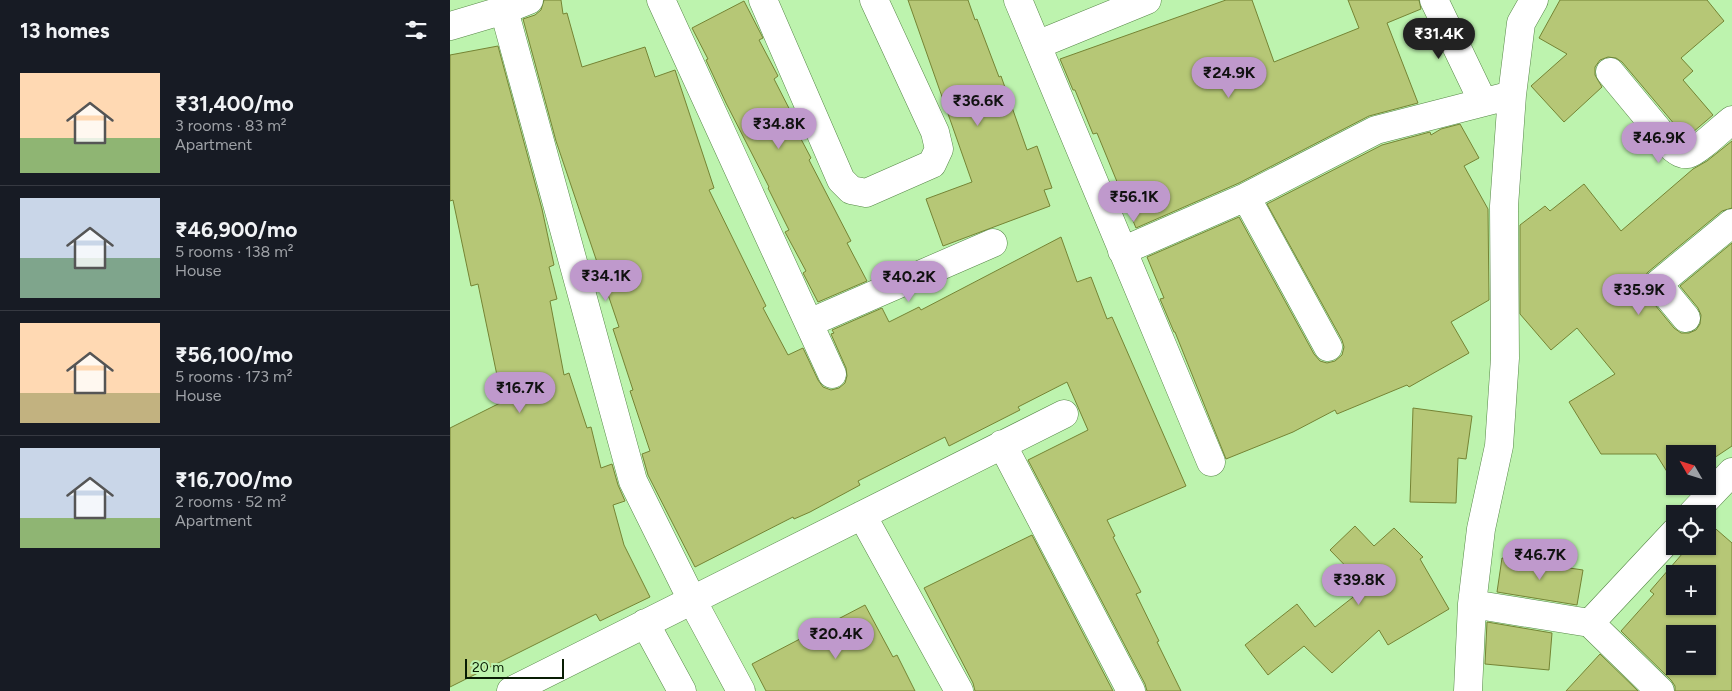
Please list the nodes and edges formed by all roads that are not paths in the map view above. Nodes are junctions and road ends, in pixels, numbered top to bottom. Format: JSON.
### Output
{"nodes":[{"id":1,"x":661,"y":0,"type":"edge"},
{"id":2,"x":763,"y":0,"type":"edge"},
{"id":3,"x":874,"y":0,"type":"edge"},
{"id":4,"x":1018,"y":0,"type":"edge"},
{"id":5,"x":1147,"y":0,"type":"edge"},
{"id":6,"x":1434,"y":0,"type":"edge"},
{"id":7,"x":1534,"y":0,"type":"edge"},
{"id":8,"x":514,"y":4,"type":"edge"},
{"id":9,"x":450,"y":26,"type":"edge"},
{"id":10,"x":1037,"y":45,"type":"junction"},
{"id":11,"x":1610,"y":72,"type":"dead end"},
{"id":12,"x":1512,"y":94,"type":"junction"},
{"id":13,"x":1483,"y":102,"type":"junction"},
{"id":14,"x":1732,"y":120,"type":"edge"},
{"id":15,"x":1246,"y":196,"type":"junction"},
{"id":16,"x":1732,"y":223,"type":"edge"},
{"id":17,"x":993,"y":243,"type":"dead end"},
{"id":18,"x":1122,"y":251,"type":"junction"},
{"id":19,"x":1686,"y":318,"type":"dead end"},
{"id":20,"x":809,"y":324,"type":"junction"},
{"id":21,"x":1328,"y":347,"type":"dead end"},
{"id":22,"x":832,"y":374,"type":"dead end"},
{"id":23,"x":1064,"y":414,"type":"dead end"},
{"id":24,"x":1002,"y":444,"type":"junction"},
{"id":25,"x":1211,"y":462,"type":"dead end"},
{"id":26,"x":1732,"y":472,"type":"edge"},
{"id":27,"x":1701,"y":505,"type":"edge"},
{"id":28,"x":862,"y":515,"type":"junction"},
{"id":29,"x":1666,"y":542,"type":"edge"},
{"id":30,"x":692,"y":600,"type":"junction"},
{"id":31,"x":1472,"y":604,"type":"junction"},
{"id":32,"x":645,"y":623,"type":"junction"},
{"id":33,"x":1590,"y":623,"type":"junction"},
{"id":34,"x":511,"y":691,"type":"edge"},
{"id":35,"x":682,"y":691,"type":"edge"},
{"id":36,"x":742,"y":691,"type":"edge"},
{"id":37,"x":959,"y":691,"type":"edge"},
{"id":38,"x":1131,"y":691,"type":"edge"},
{"id":39,"x":1468,"y":691,"type":"edge"},
{"id":40,"x":1660,"y":691,"type":"edge"}],
"edges":[{"from":1,"to":20,"type":"street"},
{"from":2,"to":3,"type":"street"},
{"from":4,"to":10,"type":"street"},
{"from":5,"to":10,"type":"street"},
{"from":6,"to":13,"type":"street"},
{"from":7,"to":12,"type":"street"},
{"from":8,"to":9,"type":"street"},
{"from":8,"to":30,"type":"street"},
{"from":10,"to":18,"type":"street"},
{"from":11,"to":14,"type":"street"},
{"from":12,"to":13,"type":"street"},
{"from":12,"to":31,"type":"street"},
{"from":13,"to":15,"type":"street"},
{"from":15,"to":18,"type":"street"},
{"from":15,"to":21,"type":"street"},
{"from":16,"to":19,"type":"street"},
{"from":17,"to":20,"type":"street"},
{"from":18,"to":25,"type":"street"},
{"from":20,"to":22,"type":"street"},
{"from":23,"to":24,"type":"street"},
{"from":24,"to":28,"type":"street"},
{"from":24,"to":38,"type":"street"},
{"from":26,"to":27,"type":"street"},
{"from":28,"to":30,"type":"street"},
{"from":28,"to":37,"type":"street"},
{"from":29,"to":33,"type":"street"},
{"from":30,"to":32,"type":"street"},
{"from":30,"to":36,"type":"street"},
{"from":31,"to":33,"type":"street"},
{"from":31,"to":39,"type":"street"},
{"from":32,"to":34,"type":"street"},
{"from":32,"to":35,"type":"street"},
{"from":33,"to":40,"type":"street"}]}
